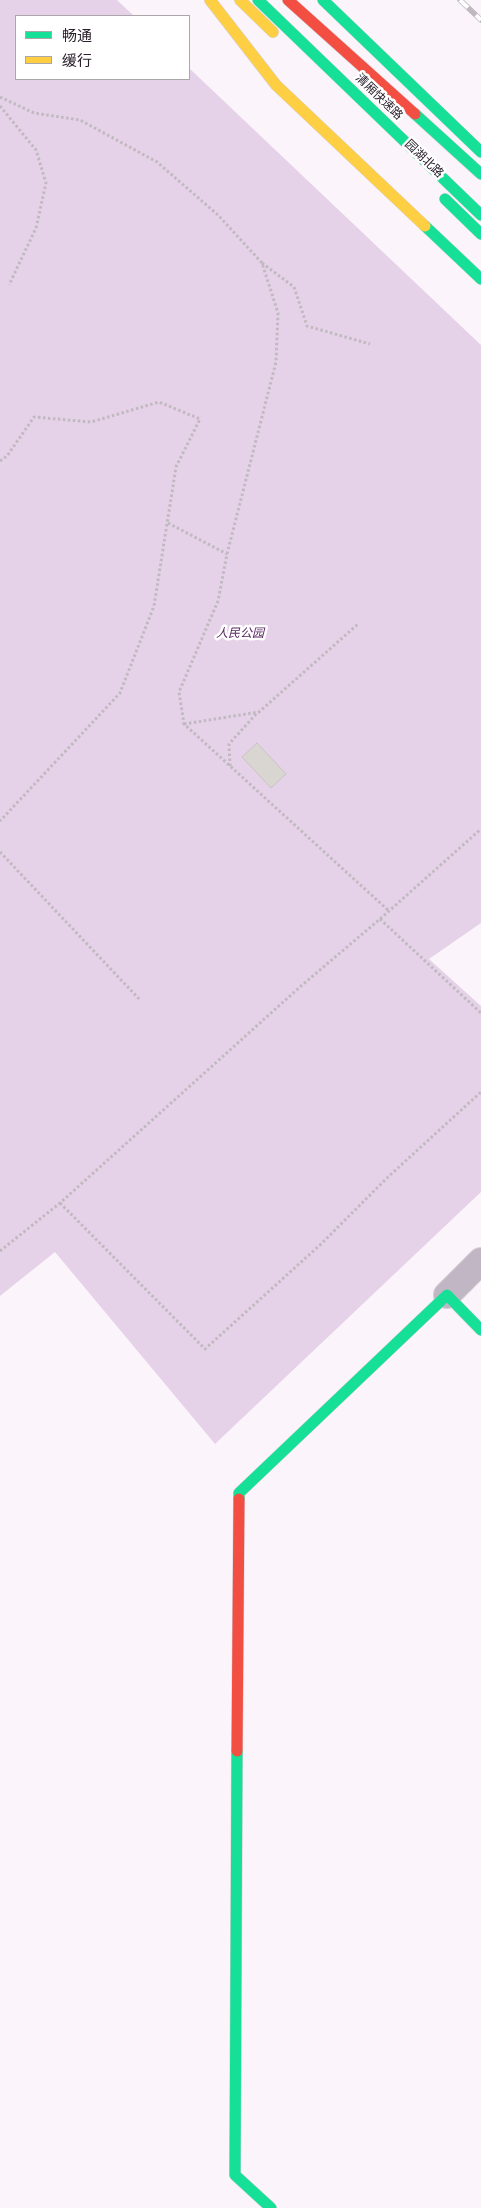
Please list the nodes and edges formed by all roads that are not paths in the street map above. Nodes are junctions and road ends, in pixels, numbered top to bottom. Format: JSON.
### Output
{"nodes":[{"id":1,"x":210,"y":0,"type":"edge"},
{"id":2,"x":240,"y":0,"type":"edge"},
{"id":3,"x":258,"y":0,"type":"edge"},
{"id":4,"x":288,"y":0,"type":"edge"},
{"id":5,"x":322,"y":0,"type":"edge"},
{"id":6,"x":282,"y":41,"type":"dead end"},
{"id":7,"x":481,"y":152,"type":"edge"},
{"id":8,"x":481,"y":174,"type":"edge"},
{"id":9,"x":438,"y":193,"type":"dead end"},
{"id":10,"x":481,"y":215,"type":"edge"},
{"id":11,"x":481,"y":234,"type":"edge"},
{"id":12,"x":481,"y":279,"type":"edge"},
{"id":13,"x":481,"y":1261,"type":"edge"},
{"id":14,"x":447,"y":1295,"type":"junction"},
{"id":15,"x":481,"y":1330,"type":"edge"},
{"id":16,"x":271,"y":2208,"type":"edge"}],
"edges":[{"from":1,"to":12,"type":"main road"},
{"from":2,"to":6,"type":"main road"},
{"from":3,"to":10,"type":"main road","name":"清厢快速路"},
{"from":4,"to":8,"type":"main road"},
{"from":5,"to":7,"type":"main road"},
{"from":9,"to":11,"type":"main road","name":"园湖北路"},
{"from":13,"to":14,"type":"street"},
{"from":14,"to":15,"type":"main road"},
{"from":14,"to":16,"type":"main road"}]}
